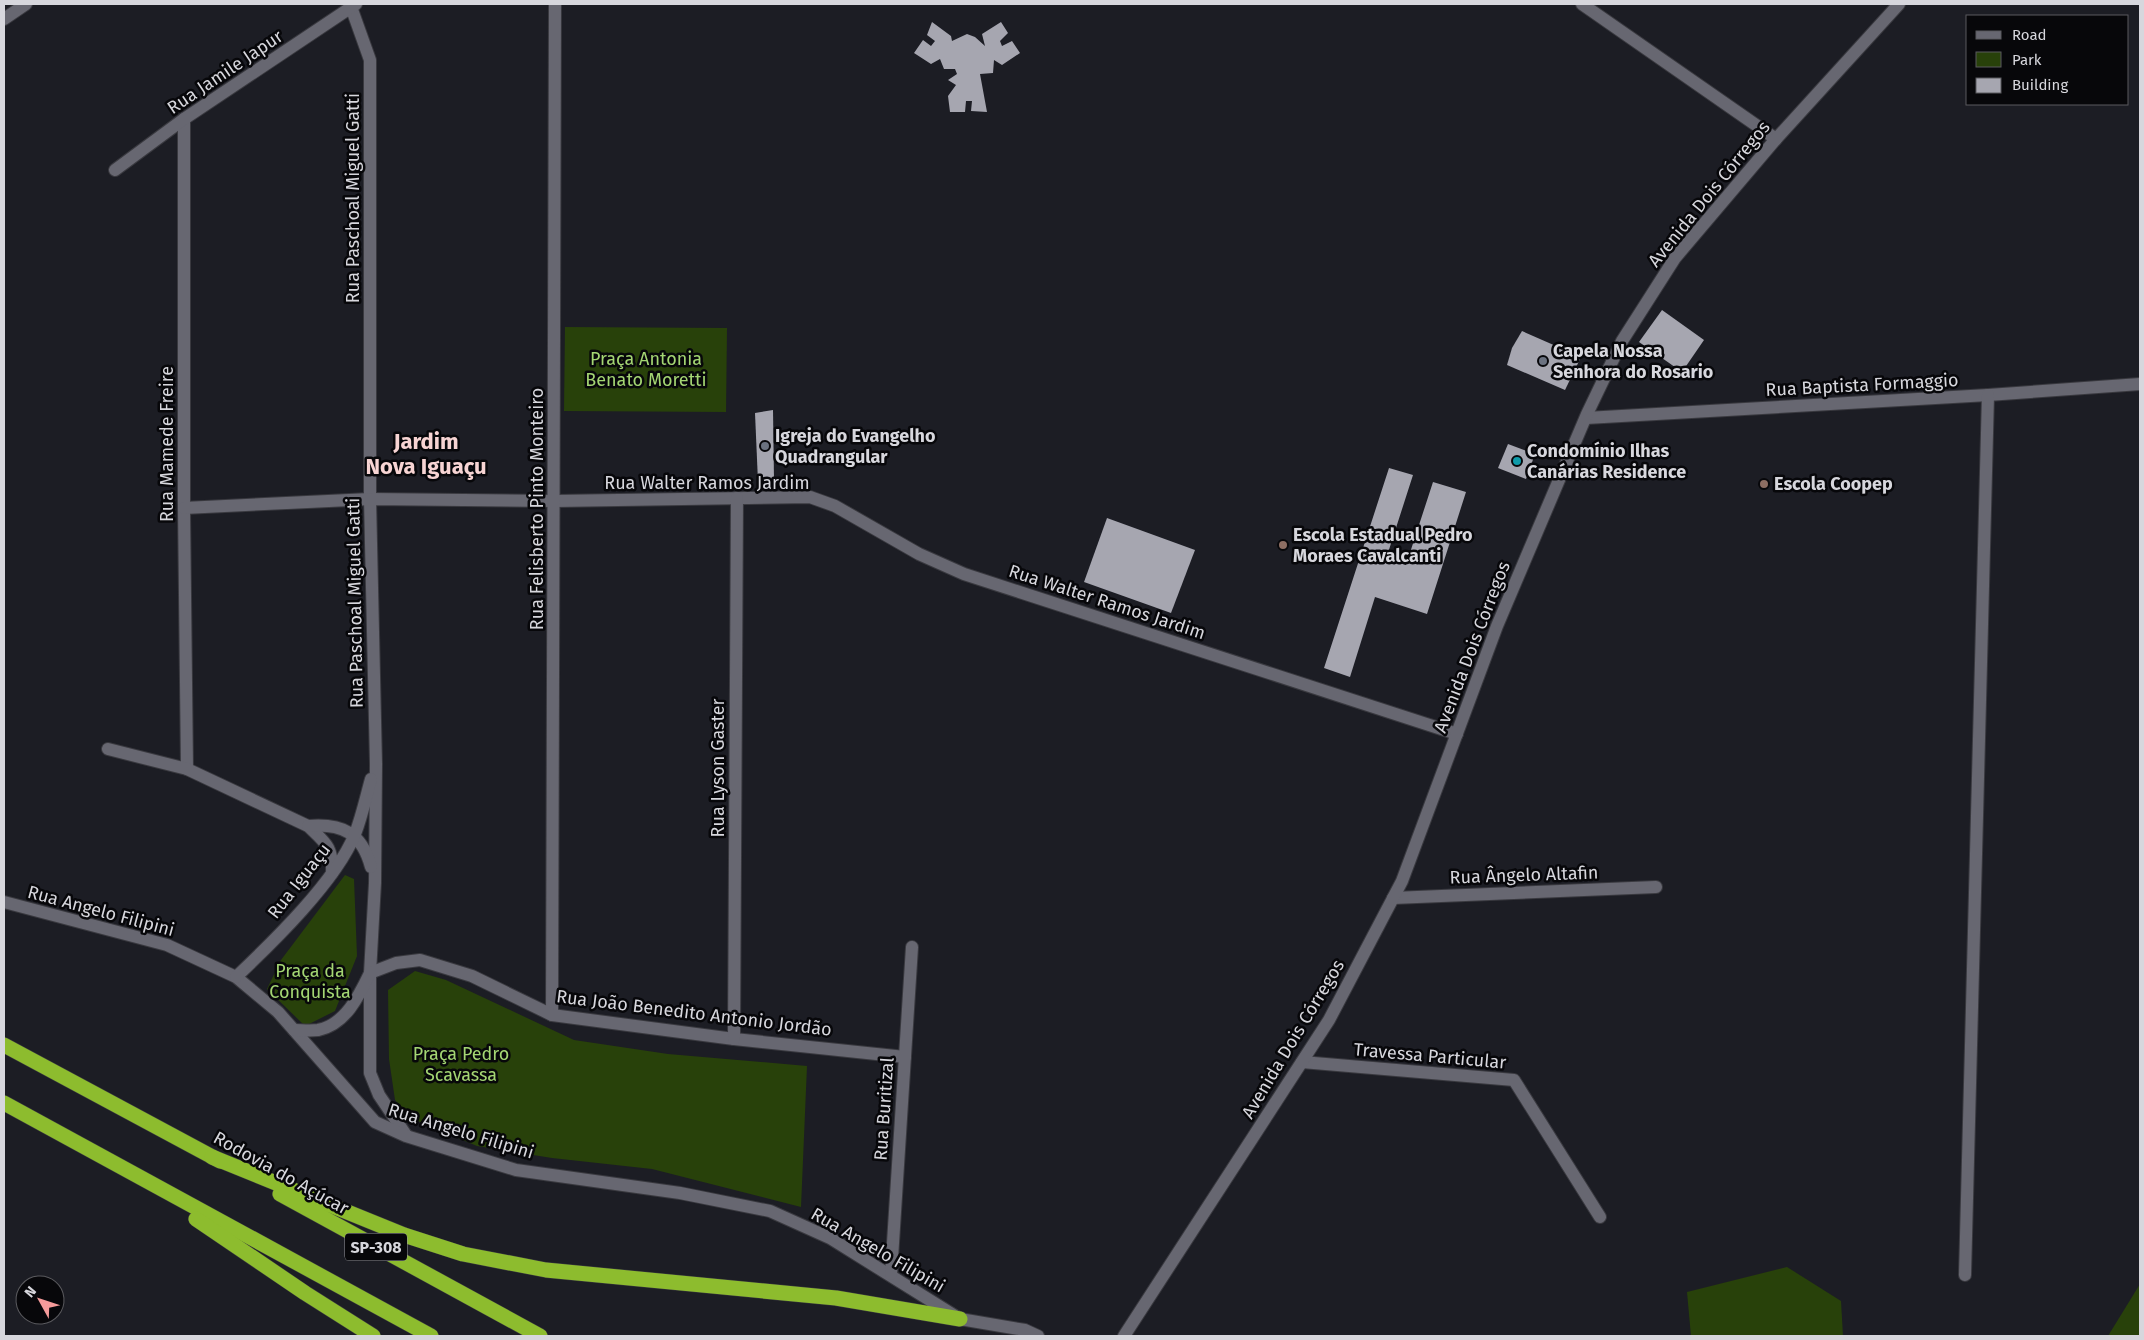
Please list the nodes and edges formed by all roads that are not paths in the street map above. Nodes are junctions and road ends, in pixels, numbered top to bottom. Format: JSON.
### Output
{"nodes":[{"id":1,"x":26,"y":4,"type":"edge"},
{"id":2,"x":555,"y":4,"type":"edge"},
{"id":3,"x":1582,"y":4,"type":"edge"},
{"id":4,"x":1899,"y":4,"type":"edge"},
{"id":5,"x":352,"y":5,"type":"edge"},
{"id":6,"x":4,"y":19,"type":"edge"},
{"id":7,"x":184,"y":120,"type":"junction"},
{"id":8,"x":1776,"y":139,"type":"junction"},
{"id":9,"x":114,"y":170,"type":"dead end"},
{"id":10,"x":2140,"y":384,"type":"edge"},
{"id":11,"x":1988,"y":395,"type":"junction"},
{"id":12,"x":1586,"y":418,"type":"junction"},
{"id":13,"x":737,"y":498,"type":"junction"},
{"id":14,"x":370,"y":499,"type":"junction"},
{"id":15,"x":554,"y":501,"type":"junction"},
{"id":16,"x":184,"y":508,"type":"junction"},
{"id":17,"x":1457,"y":734,"type":"junction"},
{"id":18,"x":108,"y":749,"type":"dead end"},
{"id":19,"x":376,"y":764,"type":"junction"},
{"id":20,"x":187,"y":769,"type":"junction"},
{"id":21,"x":308,"y":826,"type":"junction"},
{"id":22,"x":354,"y":835,"type":"junction"},
{"id":23,"x":332,"y":873,"type":"junction"},
{"id":24,"x":375,"y":883,"type":"junction"},
{"id":25,"x":1656,"y":887,"type":"dead end"},
{"id":26,"x":1393,"y":898,"type":"junction"},
{"id":27,"x":4,"y":902,"type":"edge"},
{"id":28,"x":912,"y":946,"type":"dead end"},
{"id":29,"x":370,"y":974,"type":"junction"},
{"id":30,"x":236,"y":977,"type":"junction"},
{"id":31,"x":552,"y":1015,"type":"junction"},
{"id":32,"x":294,"y":1030,"type":"junction"},
{"id":33,"x":734,"y":1039,"type":"junction"},
{"id":34,"x":4,"y":1045,"type":"edge"},
{"id":35,"x":905,"y":1057,"type":"junction"},
{"id":36,"x":1302,"y":1062,"type":"junction"},
{"id":37,"x":4,"y":1102,"type":"edge"},
{"id":38,"x":406,"y":1136,"type":"junction"},
{"id":39,"x":212,"y":1157,"type":"junction"},
{"id":40,"x":126,"y":1171,"type":"junction"},
{"id":41,"x":1600,"y":1217,"type":"dead end"},
{"id":42,"x":891,"y":1274,"type":"junction"},
{"id":43,"x":1965,"y":1275,"type":"dead end"},
{"id":44,"x":960,"y":1319,"type":"junction"},
{"id":45,"x":373,"y":1336,"type":"edge"},
{"id":46,"x":431,"y":1336,"type":"edge"},
{"id":47,"x":540,"y":1336,"type":"edge"},
{"id":48,"x":1038,"y":1336,"type":"edge"},
{"id":49,"x":1124,"y":1336,"type":"edge"}],
"edges":[{"from":1,"to":6,"type":"street"},
{"from":2,"to":15,"type":"street","name":"Rua Felisberto Pinto Monteiro"},
{"from":3,"to":8,"type":"street"},
{"from":4,"to":8,"type":"street","name":"Avenida Dois Córregos"},
{"from":5,"to":7,"type":"street","name":"Rua Jamile Japur"},
{"from":5,"to":14,"type":"street","name":"Rua Paschoal Miguel Gatti"},
{"from":7,"to":9,"type":"street","name":"Rua Jamile Japur"},
{"from":7,"to":16,"type":"street","name":"Rua Mamede Freire"},
{"from":8,"to":12,"type":"street","name":"Avenida Dois Córregos"},
{"from":10,"to":11,"type":"street","name":"Rua Baptista Formaggio"},
{"from":11,"to":12,"type":"street","name":"Rua Baptista Formaggio"},
{"from":11,"to":43,"type":"street"},
{"from":12,"to":17,"type":"street","name":"Avenida Dois Córregos"},
{"from":13,"to":15,"type":"street","name":"Rua Walter Ramos Jardim"},
{"from":13,"to":17,"type":"street","name":"Rua Walter Ramos Jardim"},
{"from":13,"to":33,"type":"street","name":"Rua Lyson Gaster"},
{"from":14,"to":15,"type":"street","name":"Rua Walter Ramos Jardim"},
{"from":14,"to":16,"type":"street","name":"Rua Walter Ramos Jardim"},
{"from":14,"to":19,"type":"street","name":"Rua Paschoal Miguel Gatti"},
{"from":15,"to":31,"type":"street","name":"Rua Felisberto Pinto Monteiro"},
{"from":16,"to":20,"type":"street","name":"Rua Mamede Freire"},
{"from":17,"to":26,"type":"street","name":"Avenida Dois Córregos"},
{"from":18,"to":20,"type":"street"},
{"from":19,"to":22,"type":"street","name":"Rua Iguaçu"},
{"from":19,"to":24,"type":"street","name":"Rua Paschoal Miguel Gatti"},
{"from":20,"to":21,"type":"street"},
{"from":21,"to":22,"type":"street"},
{"from":21,"to":23,"type":"street"},
{"from":22,"to":23,"type":"street","name":"Rua Iguaçu"},
{"from":22,"to":24,"type":"street"},
{"from":23,"to":30,"type":"street","name":"Rua Iguaçu"},
{"from":24,"to":29,"type":"street","name":"Rua Paschoal Miguel Gatti"},
{"from":25,"to":26,"type":"street","name":"Rua Ângelo Altafin"},
{"from":26,"to":36,"type":"street","name":"Avenida Dois Córregos"},
{"from":27,"to":30,"type":"street","name":"Rua Angelo Filipini"},
{"from":28,"to":35,"type":"street","name":"Rua Buritizal"},
{"from":29,"to":31,"type":"street","name":"Rua João Benedito Antonio Jordão"},
{"from":29,"to":32,"type":"street"},
{"from":29,"to":38,"type":"street","name":"Rua Paschoal Miguel Gatti"},
{"from":30,"to":32,"type":"street","name":"Rua Angelo Filipini"},
{"from":31,"to":33,"type":"street","name":"Rua João Benedito Antonio Jordão"},
{"from":32,"to":38,"type":"street","name":"Rua Angelo Filipini"},
{"from":33,"to":35,"type":"street","name":"Rua João Benedito Antonio Jordão"},
{"from":34,"to":39,"type":"highway","name":"Rodovia do Açúcar","number":"SP-308"},
{"from":35,"to":42,"type":"street","name":"Rua Buritizal"},
{"from":36,"to":41,"type":"street","name":"Travessa Particular"},
{"from":36,"to":49,"type":"street","name":"Avenida Dois Córregos"},
{"from":37,"to":40,"type":"highway","number":"SP-308"},
{"from":38,"to":42,"type":"street","name":"Rua Angelo Filipini"},
{"from":39,"to":44,"type":"highway"},
{"from":39,"to":47,"type":"highway","name":"Rodovia do Açúcar","number":"SP-308"},
{"from":40,"to":45,"type":"highway"},
{"from":40,"to":46,"type":"highway","number":"SP-308"},
{"from":42,"to":44,"type":"street","name":"Rua Angelo Filipini"},
{"from":44,"to":48,"type":"street","name":"Rua Angelo Filipini"}]}
